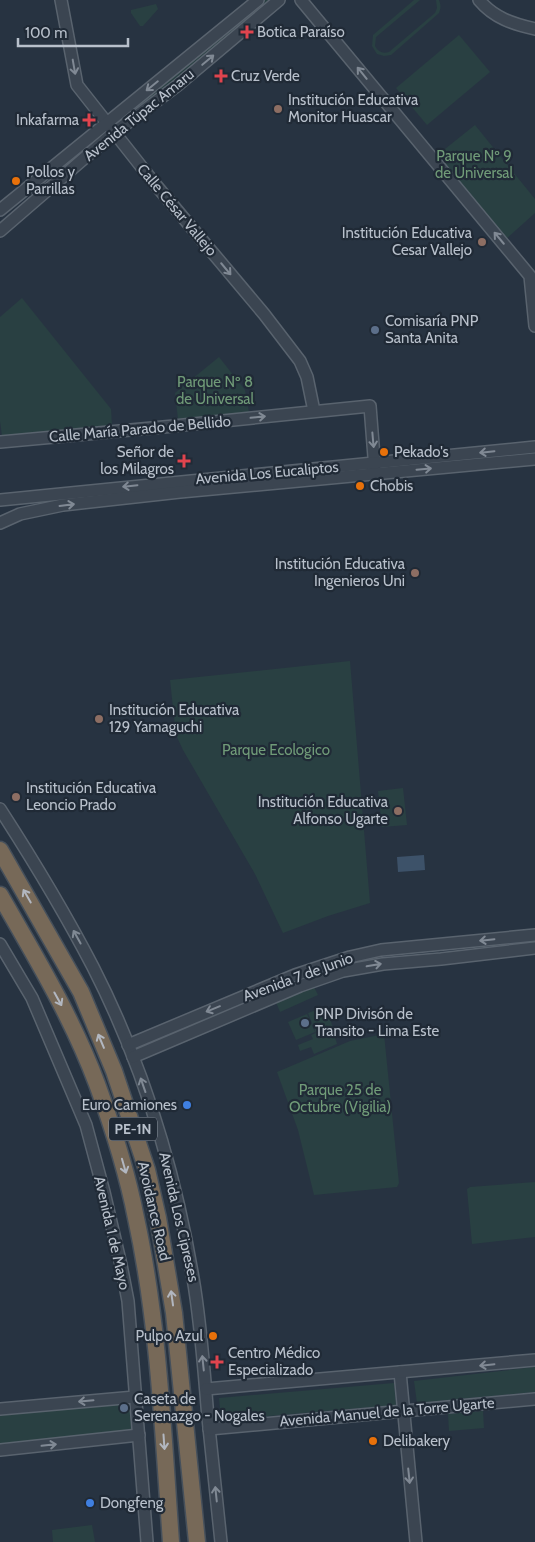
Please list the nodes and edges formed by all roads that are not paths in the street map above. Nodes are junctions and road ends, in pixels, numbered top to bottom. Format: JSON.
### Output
{"nodes":[{"id":1,"x":61,"y":0,"type":"edge"},
{"id":2,"x":258,"y":0,"type":"edge"},
{"id":3,"x":279,"y":0,"type":"edge"},
{"id":4,"x":301,"y":0,"type":"edge"},
{"id":5,"x":479,"y":0,"type":"edge"},
{"id":6,"x":535,"y":29,"type":"edge"},
{"id":7,"x":106,"y":123,"type":"junction"},
{"id":8,"x":114,"y":133,"type":"junction"},
{"id":9,"x":0,"y":210,"type":"edge"},
{"id":10,"x":0,"y":231,"type":"edge"},
{"id":11,"x":535,"y":326,"type":"edge"},
{"id":12,"x":314,"y":411,"type":"junction"},
{"id":13,"x":0,"y":442,"type":"edge"},
{"id":14,"x":535,"y":447,"type":"edge"},
{"id":15,"x":535,"y":459,"type":"edge"},
{"id":16,"x":375,"y":469,"type":"junction"},
{"id":17,"x":0,"y":500,"type":"edge"},
{"id":18,"x":0,"y":524,"type":"edge"},
{"id":19,"x":0,"y":809,"type":"edge"},
{"id":20,"x":0,"y":850,"type":"edge"},
{"id":21,"x":0,"y":895,"type":"edge"},
{"id":22,"x":535,"y":935,"type":"edge"},
{"id":23,"x":0,"y":944,"type":"edge"},
{"id":24,"x":535,"y":948,"type":"edge"},
{"id":25,"x":128,"y":1045,"type":"junction"},
{"id":26,"x":133,"y":1057,"type":"junction"},
{"id":27,"x":535,"y":1360,"type":"edge"},
{"id":28,"x":400,"y":1372,"type":"junction"},
{"id":29,"x":206,"y":1390,"type":"junction"},
{"id":30,"x":135,"y":1396,"type":"junction"},
{"id":31,"x":535,"y":1399,"type":"edge"},
{"id":32,"x":0,"y":1409,"type":"edge"},
{"id":33,"x":403,"y":1410,"type":"junction"},
{"id":34,"x":209,"y":1429,"type":"junction"},
{"id":35,"x":139,"y":1435,"type":"junction"},
{"id":36,"x":0,"y":1450,"type":"edge"},
{"id":37,"x":147,"y":1542,"type":"edge"},
{"id":38,"x":171,"y":1542,"type":"edge"},
{"id":39,"x":197,"y":1542,"type":"edge"},
{"id":40,"x":221,"y":1542,"type":"edge"},
{"id":41,"x":416,"y":1542,"type":"edge"}],
"edges":[{"from":1,"to":7,"type":"street","name":"Calle César Vallejo","one_way":true},
{"from":2,"to":7,"type":"street","name":"Avenida Túpac Amaru","one_way":true},
{"from":8,"to":3,"type":"street","name":"Avenida Túpac Amaru","one_way":true},
{"from":11,"to":4,"type":"street","one_way":true},
{"from":5,"to":6,"type":"street"},
{"from":7,"to":8,"type":"street","name":"Calle César Vallejo"},
{"from":7,"to":9,"type":"street","name":"Avenida Túpac Amaru"},
{"from":8,"to":10,"type":"street","name":"Avenida Túpac Amaru"},
{"from":8,"to":12,"type":"street","name":"Calle César Vallejo","one_way":true},
{"from":13,"to":12,"type":"street","name":"Calle María Parado de Bellido","one_way":true},
{"from":12,"to":16,"type":"street","name":"Calle María Parado de Bellido","one_way":true},
{"from":14,"to":16,"type":"street","name":"Avenida Los Eucaliptos","one_way":true},
{"from":16,"to":15,"type":"street","name":"Avenida Los Eucaliptos","one_way":true},
{"from":16,"to":17,"type":"street","name":"Avenida Los Eucaliptos","one_way":true},
{"from":18,"to":16,"type":"street","name":"Avenida Los Eucaliptos","one_way":true},
{"from":25,"to":19,"type":"street","name":"Avenida Los Cipreses","one_way":true},
{"from":39,"to":20,"type":"highway","name":"Avoidance Road","number":"PE-1N","one_way":true},
{"from":21,"to":38,"type":"highway","name":"Avoidance Road","number":"PE-1N","one_way":true},
{"from":22,"to":25,"type":"street","name":"Avenida 7 de Junio","one_way":true},
{"from":23,"to":30,"type":"street","name":"Avenida 1 de Mayo"},
{"from":26,"to":24,"type":"street","name":"Avenida 7 de Junio","one_way":true},
{"from":25,"to":26,"type":"street","name":"Avenida Los Cipreses"},
{"from":29,"to":26,"type":"street","name":"Avenida Los Cipreses","one_way":true},
{"from":27,"to":28,"type":"street","one_way":true},
{"from":28,"to":29,"type":"street"},
{"from":28,"to":33,"type":"street"},
{"from":29,"to":34,"type":"street","name":"Avenida Los Cipreses"},
{"from":30,"to":32,"type":"street","one_way":true},
{"from":30,"to":35,"type":"street","name":"Avenida 1 de Mayo"},
{"from":31,"to":33,"type":"street","name":"Avenida Manuel de la Torre Ugarte"},
{"from":33,"to":34,"type":"street","name":"Avenida Manuel de la Torre Ugarte"},
{"from":33,"to":41,"type":"street","one_way":true},
{"from":40,"to":34,"type":"street","name":"Avenida Los Cipreses","one_way":true},
{"from":36,"to":35,"type":"street","one_way":true},
{"from":35,"to":37,"type":"street","name":"Avenida 1 de Mayo"}]}
